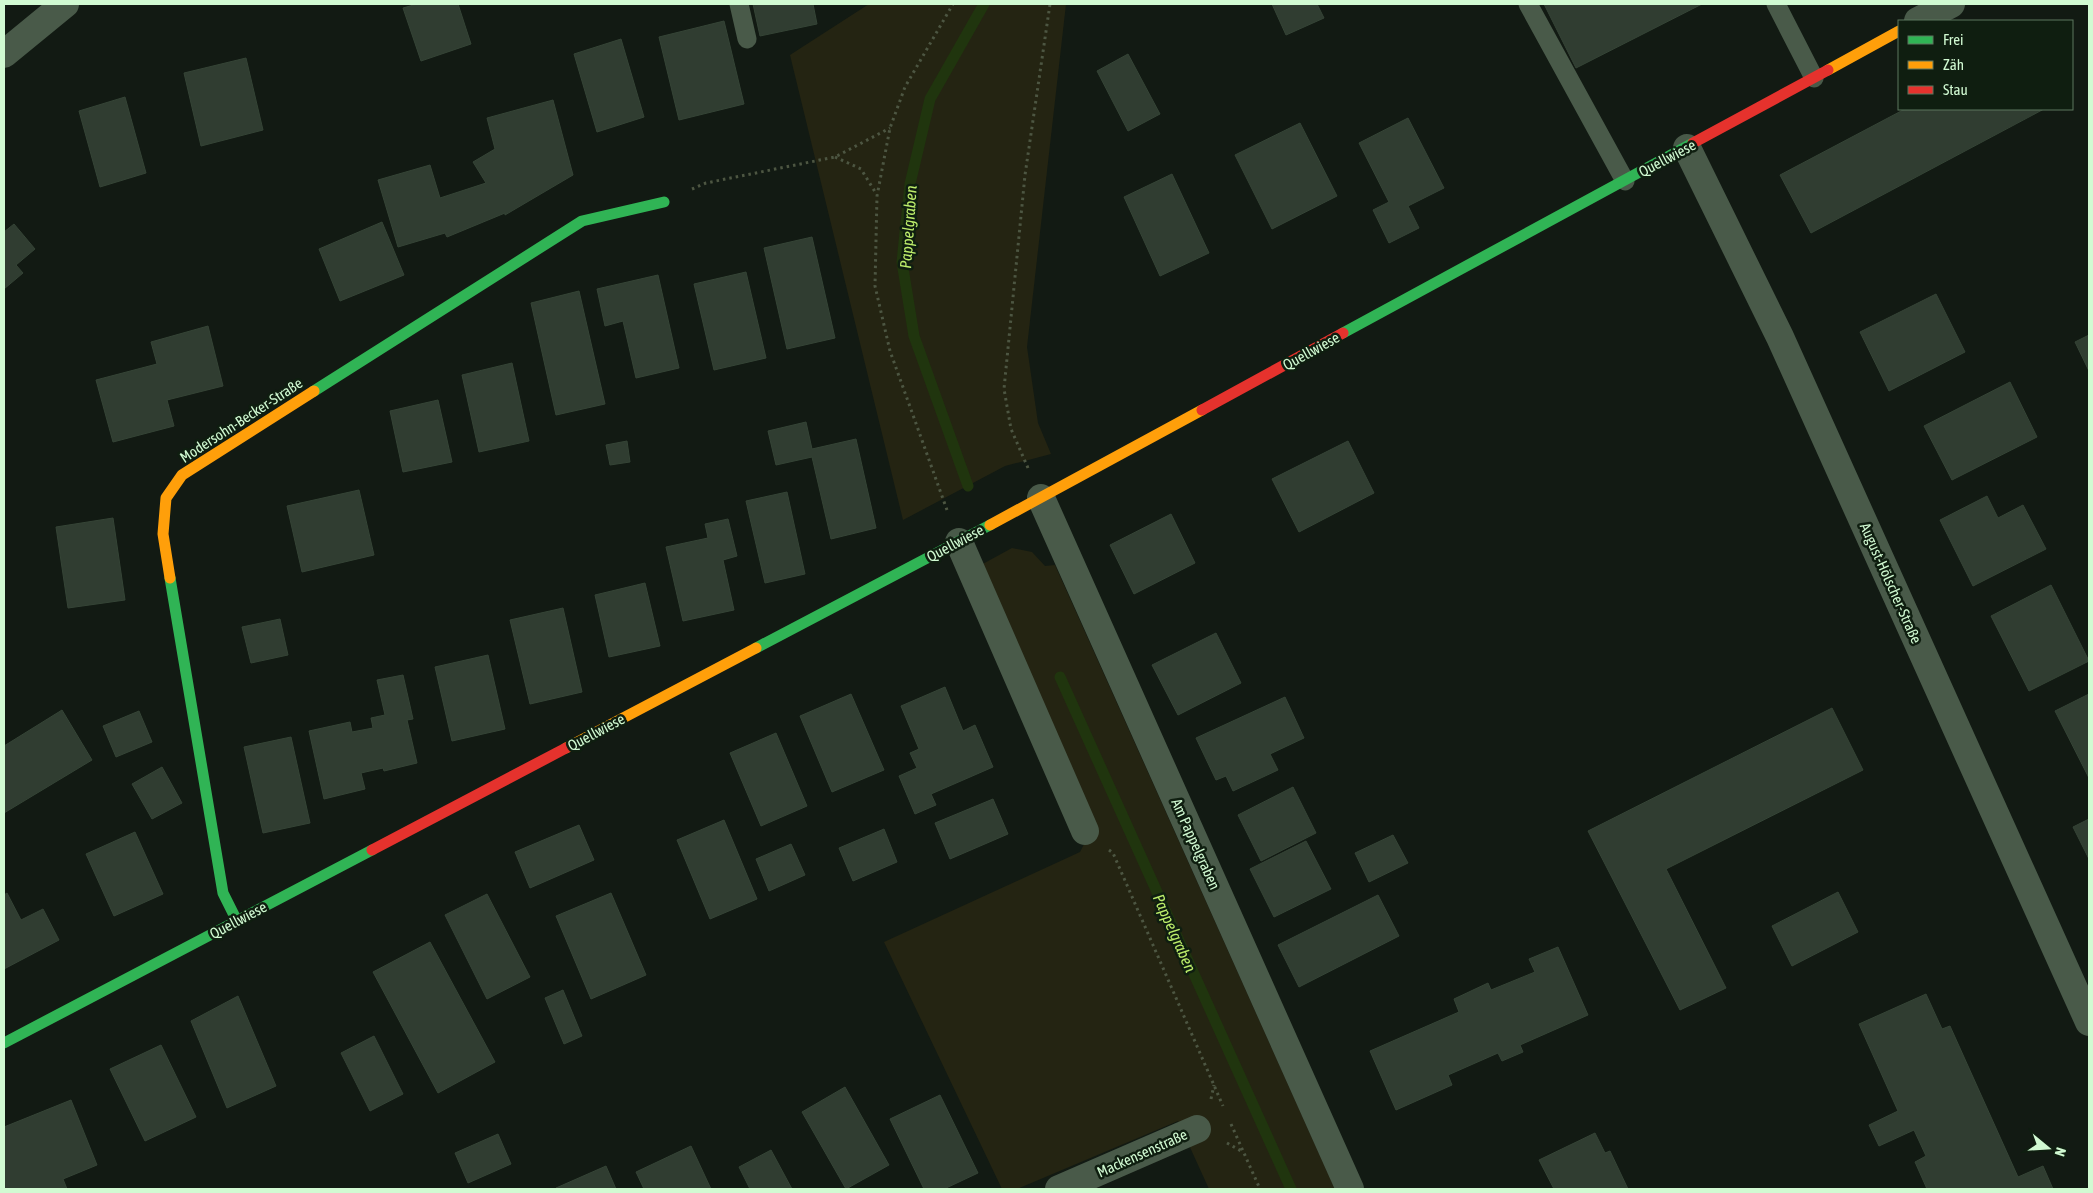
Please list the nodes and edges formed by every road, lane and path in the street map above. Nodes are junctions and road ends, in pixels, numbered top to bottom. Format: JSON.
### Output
{"nodes":[{"id":1,"x":65,"y":4,"type":"edge"},
{"id":2,"x":739,"y":4,"type":"edge"},
{"id":3,"x":953,"y":4,"type":"edge"},
{"id":4,"x":1050,"y":4,"type":"edge"},
{"id":5,"x":1528,"y":4,"type":"edge"},
{"id":6,"x":1776,"y":4,"type":"edge"},
{"id":7,"x":1947,"y":5,"type":"edge"},
{"id":8,"x":1920,"y":20,"type":"edge"},
{"id":9,"x":1898,"y":32,"type":"edge"},
{"id":10,"x":747,"y":39,"type":"dead end"},
{"id":11,"x":4,"y":54,"type":"edge"},
{"id":12,"x":1814,"y":78,"type":"junction"},
{"id":13,"x":890,"y":128,"type":"junction"},
{"id":14,"x":1687,"y":148,"type":"junction"},
{"id":15,"x":835,"y":157,"type":"junction"},
{"id":16,"x":1625,"y":181,"type":"junction"},
{"id":17,"x":877,"y":196,"type":"junction"},
{"id":18,"x":664,"y":202,"type":"joint"},
{"id":19,"x":1041,"y":498,"type":"junction"},
{"id":20,"x":958,"y":542,"type":"junction"},
{"id":21,"x":1085,"y":831,"type":"joint"},
{"id":22,"x":237,"y":921,"type":"junction"},
{"id":23,"x":2089,"y":1022,"type":"edge"},
{"id":24,"x":4,"y":1043,"type":"edge"},
{"id":25,"x":1225,"y":1111,"type":"dead end"},
{"id":26,"x":1229,"y":1119,"type":"dead end"},
{"id":27,"x":1198,"y":1129,"type":"dead end"},
{"id":28,"x":1059,"y":1189,"type":"edge"},
{"id":29,"x":1260,"y":1189,"type":"edge"},
{"id":30,"x":1350,"y":1189,"type":"edge"}],
"edges":[{"from":1,"to":11,"type":"street"},
{"from":2,"to":10,"type":"lane"},
{"from":3,"to":13,"type":"path"},
{"from":4,"to":19,"type":"path"},
{"from":5,"to":16,"type":"lane"},
{"from":6,"to":12,"type":"lane"},
{"from":7,"to":8,"type":"street"},
{"from":9,"to":12,"type":"street","name":"Quellwiese"},
{"from":12,"to":14,"type":"street","name":"Quellwiese"},
{"from":13,"to":15,"type":"path"},
{"from":13,"to":17,"type":"path"},
{"from":14,"to":16,"type":"street","name":"Quellwiese"},
{"from":14,"to":23,"type":"street","name":"August-Hölscher-Straße"},
{"from":15,"to":17,"type":"path"},
{"from":15,"to":18,"type":"path"},
{"from":16,"to":19,"type":"street","name":"Quellwiese"},
{"from":17,"to":20,"type":"path"},
{"from":18,"to":22,"type":"street","name":"Modersohn-Becker-Straße"},
{"from":19,"to":20,"type":"street","name":"Quellwiese"},
{"from":19,"to":30,"type":"street","name":"Am Pappelgraben"},
{"from":20,"to":21,"type":"street"},
{"from":20,"to":22,"type":"street","name":"Quellwiese"},
{"from":21,"to":25,"type":"path"},
{"from":22,"to":24,"type":"street","name":"Quellwiese"},
{"from":26,"to":29,"type":"path"},
{"from":27,"to":28,"type":"street","name":"Mackensenstraße"}]}
